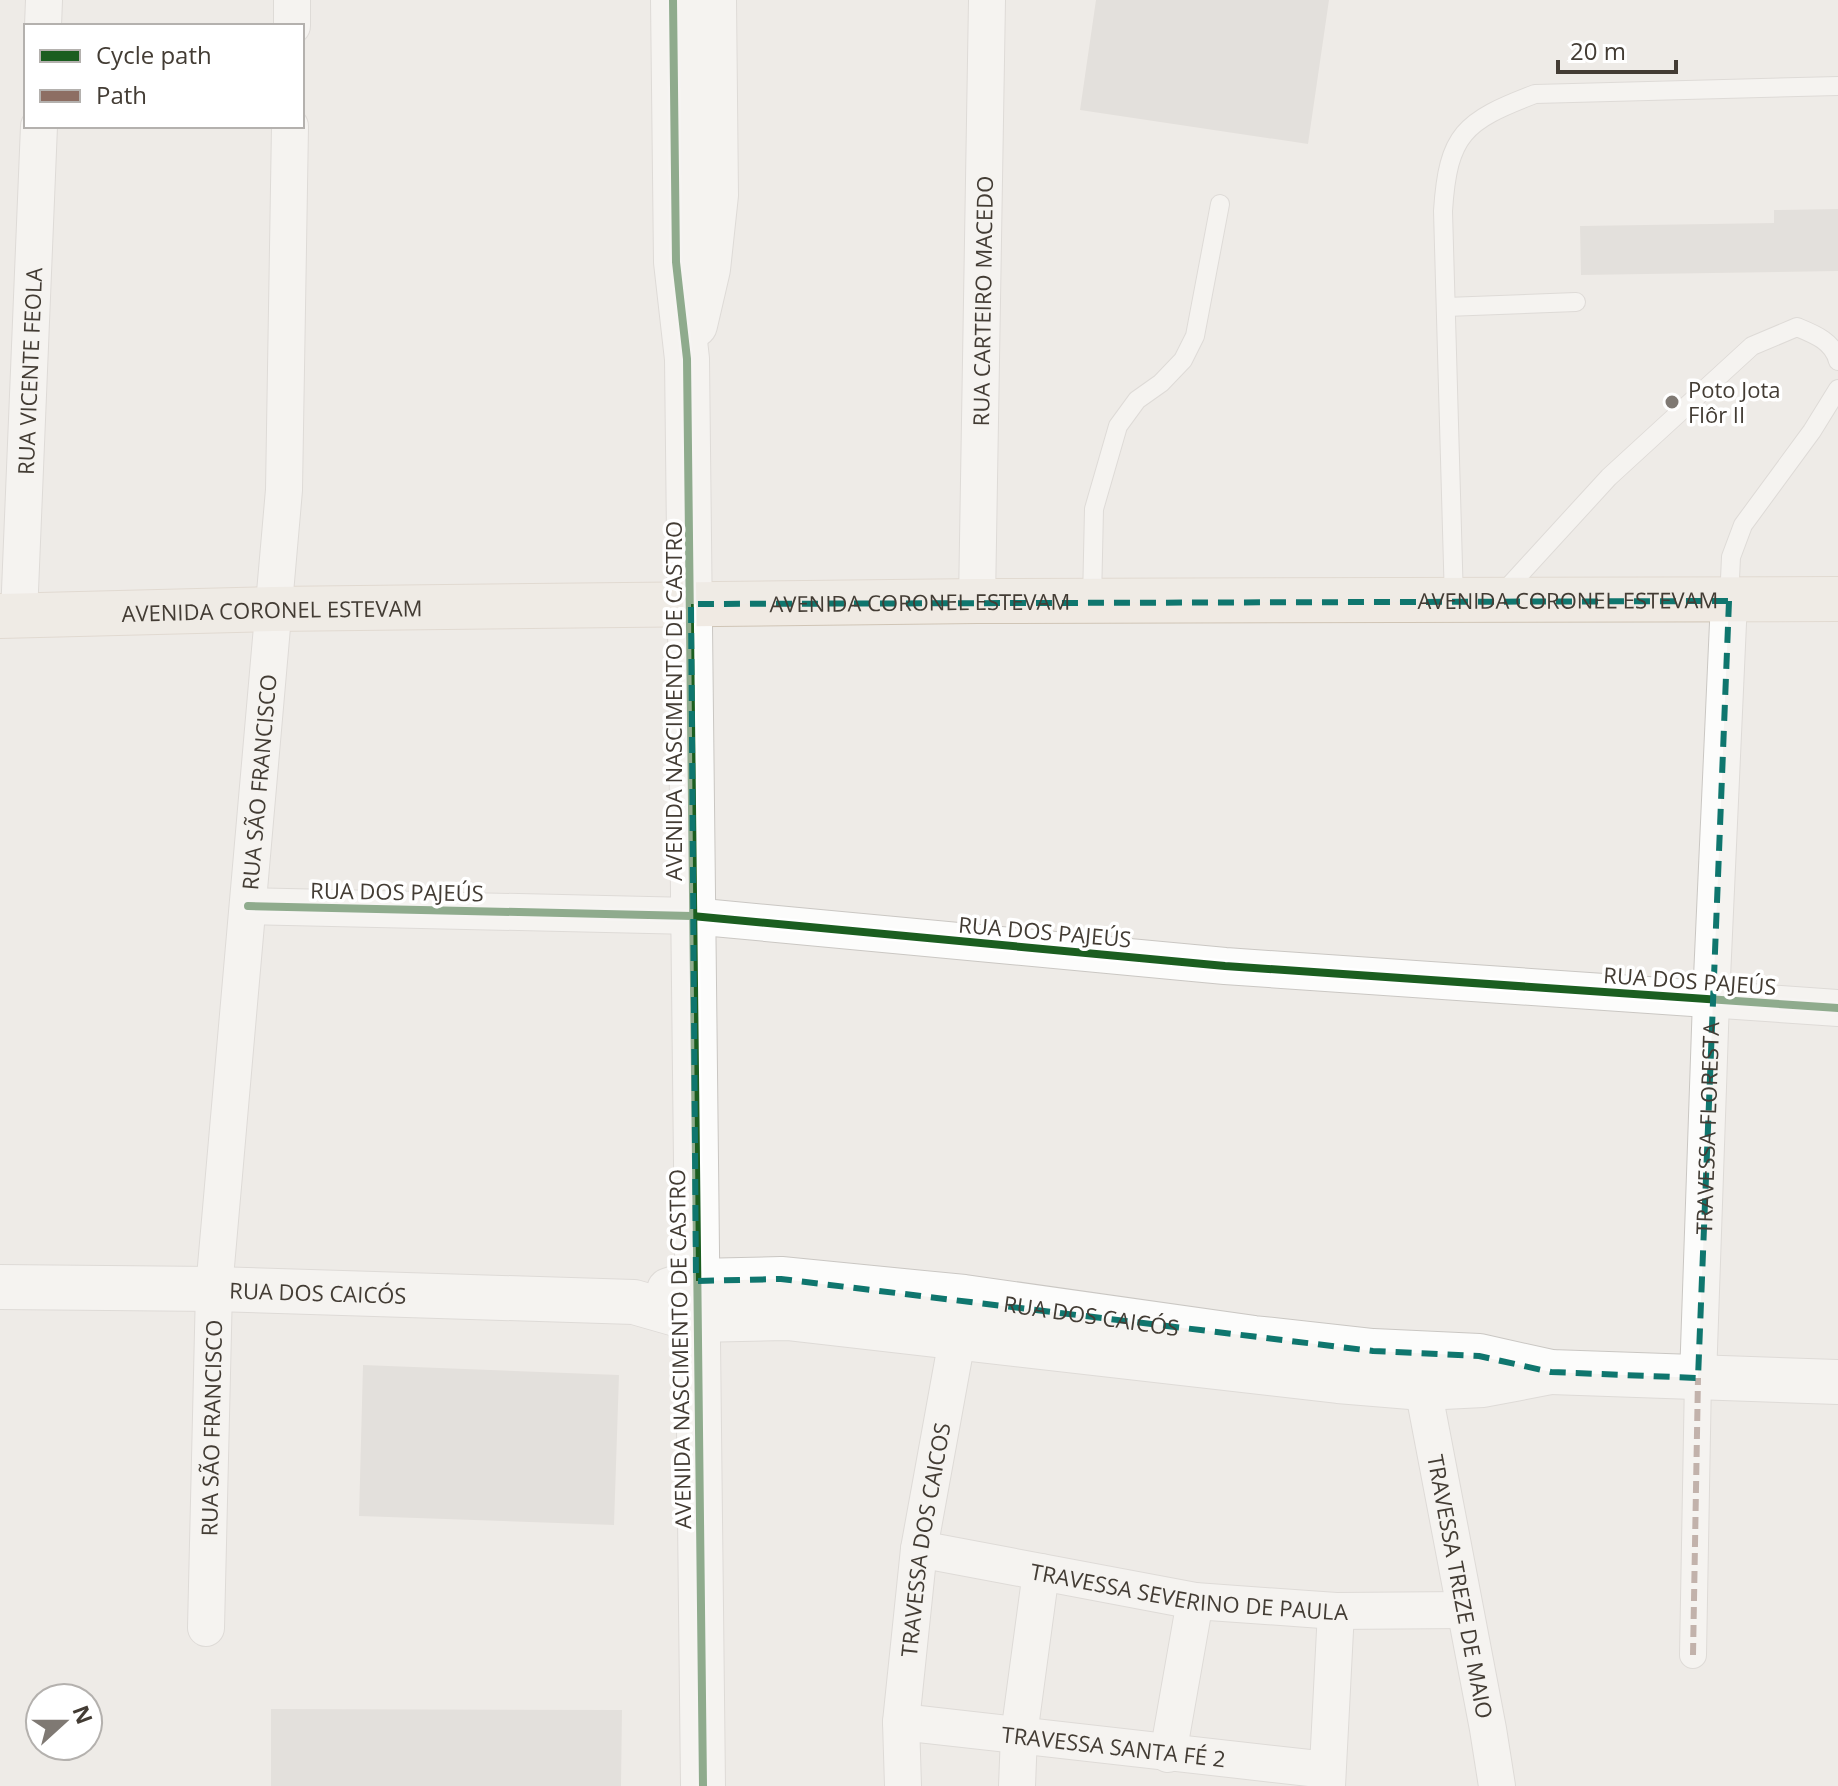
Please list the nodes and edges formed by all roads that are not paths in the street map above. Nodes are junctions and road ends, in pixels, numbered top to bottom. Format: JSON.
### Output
{"nodes":[{"id":1,"x":44,"y":0,"type":"edge"},
{"id":2,"x":292,"y":0,"type":"edge"},
{"id":3,"x":673,"y":0,"type":"edge"},
{"id":4,"x":714,"y":0,"type":"edge"},
{"id":5,"x":987,"y":0,"type":"edge"},
{"id":6,"x":43,"y":24,"type":"edge"},
{"id":7,"x":292,"y":24,"type":"edge"},
{"id":8,"x":1838,"y":86,"type":"edge"},
{"id":9,"x":39,"y":128,"type":"edge"},
{"id":10,"x":290,"y":128,"type":"edge"},
{"id":11,"x":1220,"y":204,"type":"dead end"},
{"id":12,"x":1576,"y":302,"type":"dead end"},
{"id":13,"x":1446,"y":307,"type":"junction"},
{"id":14,"x":687,"y":359,"type":"junction"},
{"id":15,"x":1838,"y":361,"type":"edge"},
{"id":16,"x":1838,"y":389,"type":"edge"},
{"id":17,"x":1838,"y":599,"type":"edge"},
{"id":18,"x":977,"y":601,"type":"junction"},
{"id":19,"x":1092,"y":601,"type":"junction"},
{"id":20,"x":1475,"y":601,"type":"junction"},
{"id":21,"x":1729,"y":601,"type":"junction"},
{"id":22,"x":691,"y":604,"type":"junction"},
{"id":23,"x":273,"y":609,"type":"junction"},
{"id":24,"x":9,"y":616,"type":"edge"},
{"id":25,"x":248,"y":906,"type":"junction"},
{"id":26,"x":692,"y":916,"type":"junction"},
{"id":27,"x":1711,"y":1000,"type":"junction"},
{"id":28,"x":1838,"y":1008,"type":"edge"},
{"id":29,"x":0,"y":1287,"type":"edge"},
{"id":30,"x":214,"y":1289,"type":"junction"},
{"id":31,"x":697,"y":1300,"type":"junction"},
{"id":32,"x":961,"y":1318,"type":"junction"},
{"id":33,"x":1551,"y":1372,"type":"junction"},
{"id":34,"x":1698,"y":1378,"type":"junction"},
{"id":35,"x":1838,"y":1382,"type":"edge"},
{"id":36,"x":1423,"y":1388,"type":"junction"},
{"id":37,"x":919,"y":1549,"type":"junction"},
{"id":38,"x":1041,"y":1572,"type":"junction"},
{"id":39,"x":1195,"y":1601,"type":"junction"},
{"id":40,"x":1464,"y":1610,"type":"junction"},
{"id":41,"x":1336,"y":1611,"type":"junction"},
{"id":42,"x":206,"y":1628,"type":"dead end"},
{"id":43,"x":1693,"y":1655,"type":"dead end"},
{"id":44,"x":901,"y":1722,"type":"junction"},
{"id":45,"x":1019,"y":1735,"type":"junction"},
{"id":46,"x":1168,"y":1754,"type":"junction"},
{"id":47,"x":1327,"y":1778,"type":"edge"},
{"id":48,"x":703,"y":1786,"type":"edge"},
{"id":49,"x":903,"y":1786,"type":"edge"},
{"id":50,"x":1017,"y":1786,"type":"edge"},
{"id":51,"x":1497,"y":1786,"type":"edge"}],
"edges":[{"from":1,"to":6,"type":"street"},
{"from":2,"to":7,"type":"street"},
{"from":3,"to":14,"type":"street","name":"AVENIDA NASCIMENTO DE CASTRO"},
{"from":4,"to":14,"type":"street","name":"AVENIDA NASCIMENTO DE CASTRO"},
{"from":5,"to":18,"type":"street","name":"RUA CARTEIRO MACEDO"},
{"from":8,"to":13,"type":"lane"},
{"from":9,"to":24,"type":"street","name":"RUA VICENTE FEOLA"},
{"from":10,"to":23,"type":"street","name":"RUA SÃO FRANCISCO"},
{"from":11,"to":19,"type":"lane"},
{"from":12,"to":13,"type":"lane"},
{"from":13,"to":20,"type":"lane"},
{"from":14,"to":22,"type":"street","name":"AVENIDA NASCIMENTO DE CASTRO"},
{"from":15,"to":20,"type":"lane"},
{"from":16,"to":21,"type":"lane"},
{"from":17,"to":21,"type":"main road","name":"AVENIDA CORONEL ESTEVAM"},
{"from":18,"to":19,"type":"main road","name":"AVENIDA CORONEL ESTEVAM"},
{"from":18,"to":22,"type":"main road","name":"AVENIDA CORONEL ESTEVAM"},
{"from":19,"to":20,"type":"main road","name":"AVENIDA CORONEL ESTEVAM"},
{"from":20,"to":21,"type":"main road","name":"AVENIDA CORONEL ESTEVAM"},
{"from":21,"to":27,"type":"street","name":"TRAVESSA FLORESTA"},
{"from":22,"to":23,"type":"main road","name":"AVENIDA CORONEL ESTEVAM"},
{"from":22,"to":26,"type":"street","name":"AVENIDA NASCIMENTO DE CASTRO"},
{"from":23,"to":24,"type":"main road","name":"AVENIDA CORONEL ESTEVAM"},
{"from":23,"to":25,"type":"street","name":"RUA SÃO FRANCISCO"},
{"from":25,"to":26,"type":"street","name":"RUA DOS PAJEÚS"},
{"from":25,"to":30,"type":"street","name":"RUA SÃO FRANCISCO"},
{"from":26,"to":27,"type":"street","name":"RUA DOS PAJEÚS"},
{"from":26,"to":31,"type":"street","name":"AVENIDA NASCIMENTO DE CASTRO"},
{"from":27,"to":28,"type":"street","name":"RUA DOS PAJEÚS"},
{"from":27,"to":34,"type":"street","name":"TRAVESSA FLORESTA"},
{"from":29,"to":30,"type":"street","name":"RUA DOS CAICÓS"},
{"from":30,"to":31,"type":"street","name":"RUA DOS CAICÓS"},
{"from":30,"to":42,"type":"street","name":"RUA SÃO FRANCISCO"},
{"from":31,"to":32,"type":"street","name":"RUA DOS CAICÓS"},
{"from":31,"to":48,"type":"street","name":"AVENIDA NASCIMENTO DE CASTRO"},
{"from":32,"to":33,"type":"street","name":"RUA DOS CAICÓS"},
{"from":32,"to":36,"type":"street","name":"RUA DOS CAICÓS"},
{"from":32,"to":37,"type":"street","name":"TRAVESSA DOS CAICOS"},
{"from":33,"to":34,"type":"street","name":"RUA DOS CAICÓS"},
{"from":33,"to":36,"type":"street","name":"RUA DOS CAICÓS"},
{"from":34,"to":35,"type":"street","name":"RUA DOS CAICÓS"},
{"from":34,"to":43,"type":"street","name":"TRAVESSA FLORESTA"},
{"from":36,"to":40,"type":"street","name":"TRAVESSA TREZE DE MAIO"},
{"from":37,"to":38,"type":"street","name":"TRAVESSA SEVERINO DE PAULA"},
{"from":37,"to":44,"type":"street","name":"TRAVESSA DOS CAICOS"},
{"from":38,"to":39,"type":"street","name":"TRAVESSA SEVERINO DE PAULA"},
{"from":38,"to":45,"type":"street"},
{"from":39,"to":41,"type":"street","name":"TRAVESSA SEVERINO DE PAULA"},
{"from":39,"to":46,"type":"street"},
{"from":40,"to":41,"type":"street","name":"TRAVESSA SEVERINO DE PAULA"},
{"from":40,"to":51,"type":"street","name":"TRAVESSA TREZE DE MAIO"},
{"from":41,"to":47,"type":"street"},
{"from":44,"to":45,"type":"street","name":"TRAVESSA SANTA FÉ 2"},
{"from":44,"to":49,"type":"street","name":"TRAVESSA DOS CAICOS"},
{"from":45,"to":46,"type":"street","name":"TRAVESSA SANTA FÉ 2"},
{"from":45,"to":50,"type":"street"},
{"from":46,"to":47,"type":"street","name":"TRAVESSA SANTA FÉ 2"}]}
